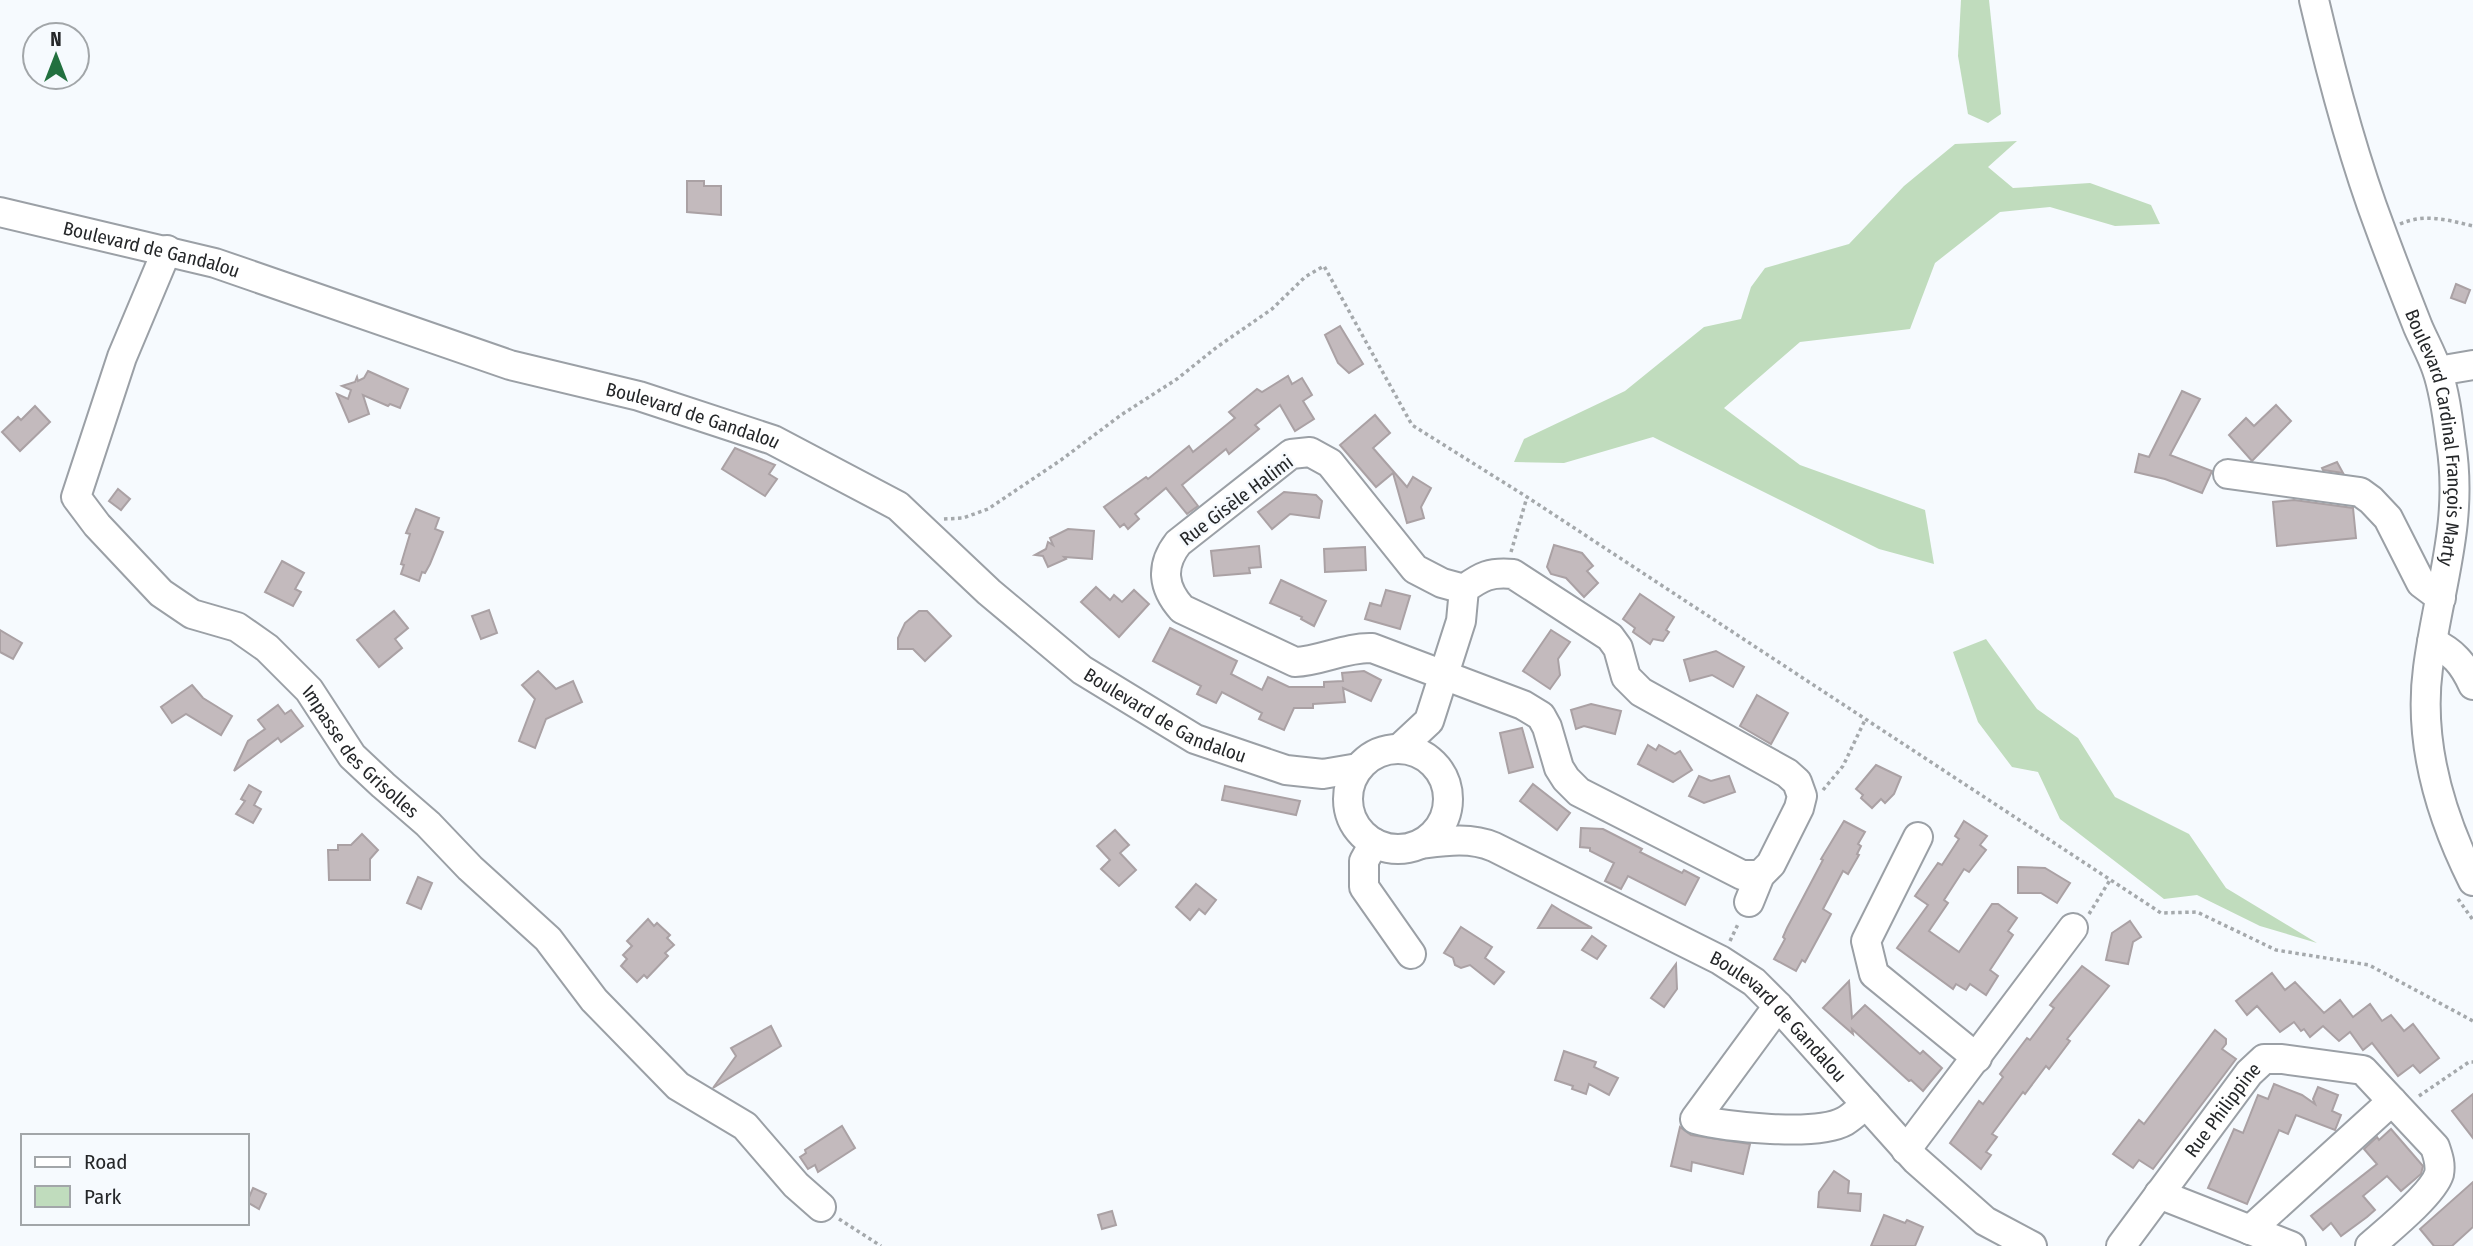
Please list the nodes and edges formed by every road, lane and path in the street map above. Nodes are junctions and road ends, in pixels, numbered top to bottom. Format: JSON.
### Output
{"nodes":[{"id":1,"x":2314,"y":0,"type":"edge"},
{"id":2,"x":0,"y":212,"type":"edge"},
{"id":3,"x":2394,"y":226,"type":"dead end"},
{"id":4,"x":2473,"y":226,"type":"edge"},
{"id":5,"x":167,"y":250,"type":"junction"},
{"id":6,"x":2473,"y":365,"type":"edge"},
{"id":7,"x":2438,"y":371,"type":"junction"},
{"id":8,"x":2228,"y":474,"type":"dead end"},
{"id":9,"x":1527,"y":497,"type":"junction"},
{"id":10,"x":919,"y":526,"type":"junction"},
{"id":11,"x":1501,"y":573,"type":"junction"},
{"id":12,"x":1464,"y":589,"type":"junction"},
{"id":13,"x":2441,"y":598,"type":"junction"},
{"id":14,"x":2432,"y":642,"type":"junction"},
{"id":15,"x":1445,"y":674,"type":"junction"},
{"id":16,"x":2473,"y":685,"type":"edge"},
{"id":17,"x":1865,"y":720,"type":"junction"},
{"id":18,"x":1429,"y":721,"type":"junction"},
{"id":19,"x":1399,"y":748,"type":"junction"},
{"id":20,"x":1358,"y":768,"type":"junction"},
{"id":21,"x":1306,"y":773,"type":"junction"},
{"id":22,"x":1445,"y":782,"type":"junction"},
{"id":23,"x":1802,"y":796,"type":"junction"},
{"id":24,"x":1348,"y":804,"type":"junction"},
{"id":25,"x":1918,"y":836,"type":"dead end"},
{"id":26,"x":1483,"y":842,"type":"junction"},
{"id":27,"x":1374,"y":843,"type":"junction"},
{"id":28,"x":1421,"y":844,"type":"junction"},
{"id":29,"x":1760,"y":875,"type":"junction"},
{"id":30,"x":2110,"y":880,"type":"junction"},
{"id":31,"x":2473,"y":881,"type":"edge"},
{"id":32,"x":1749,"y":902,"type":"joint"},
{"id":33,"x":2073,"y":928,"type":"joint"},
{"id":34,"x":1411,"y":954,"type":"dead end"},
{"id":35,"x":1720,"y":960,"type":"junction"},
{"id":36,"x":1777,"y":1006,"type":"junction"},
{"id":37,"x":2473,"y":1021,"type":"edge"},
{"id":38,"x":1977,"y":1058,"type":"junction"},
{"id":39,"x":2473,"y":1062,"type":"edge"},
{"id":40,"x":1866,"y":1104,"type":"junction"},
{"id":41,"x":2396,"y":1105,"type":"junction"},
{"id":42,"x":1906,"y":1150,"type":"junction"},
{"id":43,"x":2159,"y":1194,"type":"junction"},
{"id":44,"x":821,"y":1207,"type":"joint"},
{"id":45,"x":2250,"y":1230,"type":"junction"},
{"id":46,"x":881,"y":1246,"type":"edge"},
{"id":47,"x":2032,"y":1246,"type":"edge"},
{"id":48,"x":2121,"y":1246,"type":"edge"},
{"id":49,"x":2291,"y":1246,"type":"edge"},
{"id":50,"x":2370,"y":1246,"type":"edge"}],
"edges":[{"from":1,"to":7,"type":"street","name":"Boulevard Cardinal François Marty"},
{"from":2,"to":5,"type":"street","name":"Boulevard de Gandalou"},
{"from":3,"to":4,"type":"path"},
{"from":5,"to":10,"type":"street","name":"Boulevard de Gandalou"},
{"from":5,"to":44,"type":"street","name":"Impasse des Grisolles"},
{"from":6,"to":7,"type":"street"},
{"from":7,"to":13,"type":"street","name":"Boulevard Cardinal François Marty"},
{"from":8,"to":13,"type":"street"},
{"from":9,"to":10,"type":"path"},
{"from":9,"to":11,"type":"path"},
{"from":9,"to":17,"type":"path"},
{"from":10,"to":21,"type":"street","name":"Boulevard de Gandalou"},
{"from":11,"to":12,"type":"street"},
{"from":11,"to":23,"type":"street"},
{"from":12,"to":15,"type":"street"},
{"from":12,"to":15,"type":"street","name":"Rue Gisèle Halimi"},
{"from":13,"to":14,"type":"street","name":"Boulevard Cardinal François Marty"},
{"from":14,"to":16,"type":"street"},
{"from":14,"to":31,"type":"street","name":"Boulevard Cardinal François Marty"},
{"from":15,"to":18,"type":"street"},
{"from":15,"to":29,"type":"street","name":"Rue Gisèle Halimi"},
{"from":17,"to":23,"type":"path"},
{"from":17,"to":30,"type":"path"},
{"from":18,"to":19,"type":"street"},
{"from":18,"to":22,"type":"street"},
{"from":19,"to":20,"type":"street"},
{"from":19,"to":22,"type":"street"},
{"from":20,"to":21,"type":"street","name":"Boulevard de Gandalou"},
{"from":20,"to":24,"type":"street"},
{"from":21,"to":24,"type":"street","name":"Boulevard de Gandalou"},
{"from":22,"to":26,"type":"street","name":"Boulevard de Gandalou"},
{"from":22,"to":28,"type":"street"},
{"from":23,"to":29,"type":"street"},
{"from":24,"to":27,"type":"street"},
{"from":25,"to":38,"type":"street"},
{"from":26,"to":28,"type":"street","name":"Boulevard de Gandalou"},
{"from":26,"to":35,"type":"street","name":"Boulevard de Gandalou"},
{"from":27,"to":28,"type":"street"},
{"from":27,"to":34,"type":"street"},
{"from":29,"to":32,"type":"street"},
{"from":30,"to":33,"type":"path"},
{"from":30,"to":37,"type":"path"},
{"from":32,"to":35,"type":"path"},
{"from":33,"to":38,"type":"street"},
{"from":35,"to":36,"type":"street","name":"Boulevard de Gandalou"},
{"from":36,"to":40,"type":"street","name":"Boulevard de Gandalou"},
{"from":36,"to":40,"type":"street"},
{"from":38,"to":42,"type":"street"},
{"from":39,"to":41,"type":"path"},
{"from":40,"to":42,"type":"street","name":"Boulevard de Gandalou"},
{"from":41,"to":43,"type":"street","name":"Rue Philippine"},
{"from":41,"to":45,"type":"street"},
{"from":41,"to":50,"type":"street","name":"Rue Philippine"},
{"from":42,"to":47,"type":"street","name":"Boulevard de Gandalou"},
{"from":43,"to":45,"type":"street"},
{"from":43,"to":48,"type":"street","name":"Rue Philippine"},
{"from":44,"to":46,"type":"path"},
{"from":45,"to":49,"type":"street"}]}
